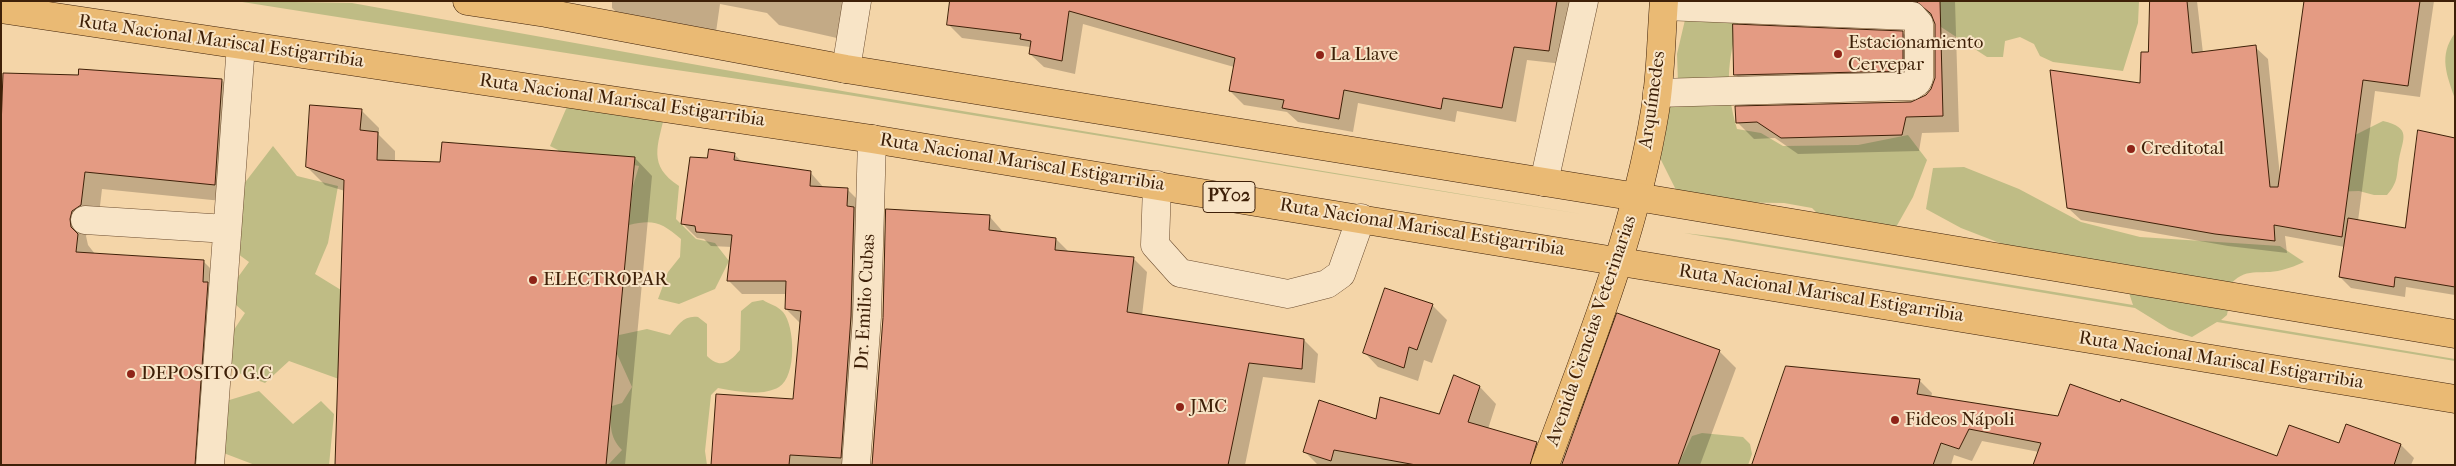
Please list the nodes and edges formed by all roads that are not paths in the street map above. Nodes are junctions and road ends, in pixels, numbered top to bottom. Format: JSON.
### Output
{"nodes":[{"id":1,"x":467,"y":1,"type":"edge"},
{"id":2,"x":857,"y":1,"type":"edge"},
{"id":3,"x":1584,"y":1,"type":"edge"},
{"id":4,"x":1664,"y":4,"type":"edge"},
{"id":5,"x":1,"y":10,"type":"edge"},
{"id":6,"x":241,"y":45,"type":"junction"},
{"id":7,"x":846,"y":69,"type":"junction"},
{"id":8,"x":1657,"y":93,"type":"junction"},
{"id":9,"x":872,"y":139,"type":"junction"},
{"id":10,"x":1544,"y":182,"type":"junction"},
{"id":11,"x":1157,"y":186,"type":"junction"},
{"id":12,"x":1637,"y":197,"type":"junction"},
{"id":13,"x":1361,"y":218,"type":"junction"},
{"id":14,"x":84,"y":220,"type":"dead end"},
{"id":15,"x":227,"y":230,"type":"junction"},
{"id":16,"x":1620,"y":261,"type":"junction"},
{"id":17,"x":2455,"y":334,"type":"edge"},
{"id":18,"x":2455,"y":400,"type":"edge"},
{"id":19,"x":210,"y":465,"type":"edge"},
{"id":20,"x":856,"y":465,"type":"edge"},
{"id":21,"x":1546,"y":465,"type":"edge"}],
"edges":[{"from":1,"to":7,"type":"main road"},
{"from":2,"to":7,"type":"street"},
{"from":3,"to":10,"type":"street"},
{"from":4,"to":8,"type":"main road","name":"Arquímedes"},
{"from":4,"to":8,"type":"street"},
{"from":5,"to":6,"type":"main road","name":"Ruta Nacional Mariscal Estigarribia","number":"PY02"},
{"from":6,"to":9,"type":"main road","name":"Ruta Nacional Mariscal Estigarribia","number":"PY02"},
{"from":6,"to":15,"type":"street"},
{"from":7,"to":10,"type":"main road"},
{"from":8,"to":12,"type":"main road","name":"Arquímedes"},
{"from":9,"to":11,"type":"main road","name":"Ruta Nacional Mariscal Estigarribia","number":"PY02"},
{"from":9,"to":20,"type":"street","name":"Dr. Emilio Cubas"},
{"from":10,"to":12,"type":"main road"},
{"from":11,"to":13,"type":"main road","name":"Ruta Nacional Mariscal Estigarribia","number":"PY02"},
{"from":11,"to":13,"type":"street"},
{"from":12,"to":16,"type":"main road","name":"Avenida Ciencias Veterinarias"},
{"from":12,"to":17,"type":"main road"},
{"from":13,"to":16,"type":"main road","name":"Ruta Nacional Mariscal Estigarribia","number":"PY02"},
{"from":14,"to":15,"type":"street"},
{"from":15,"to":19,"type":"street"},
{"from":16,"to":18,"type":"main road","name":"Ruta Nacional Mariscal Estigarribia","number":"PY02"},
{"from":16,"to":21,"type":"main road","name":"Avenida Ciencias Veterinarias"}]}
